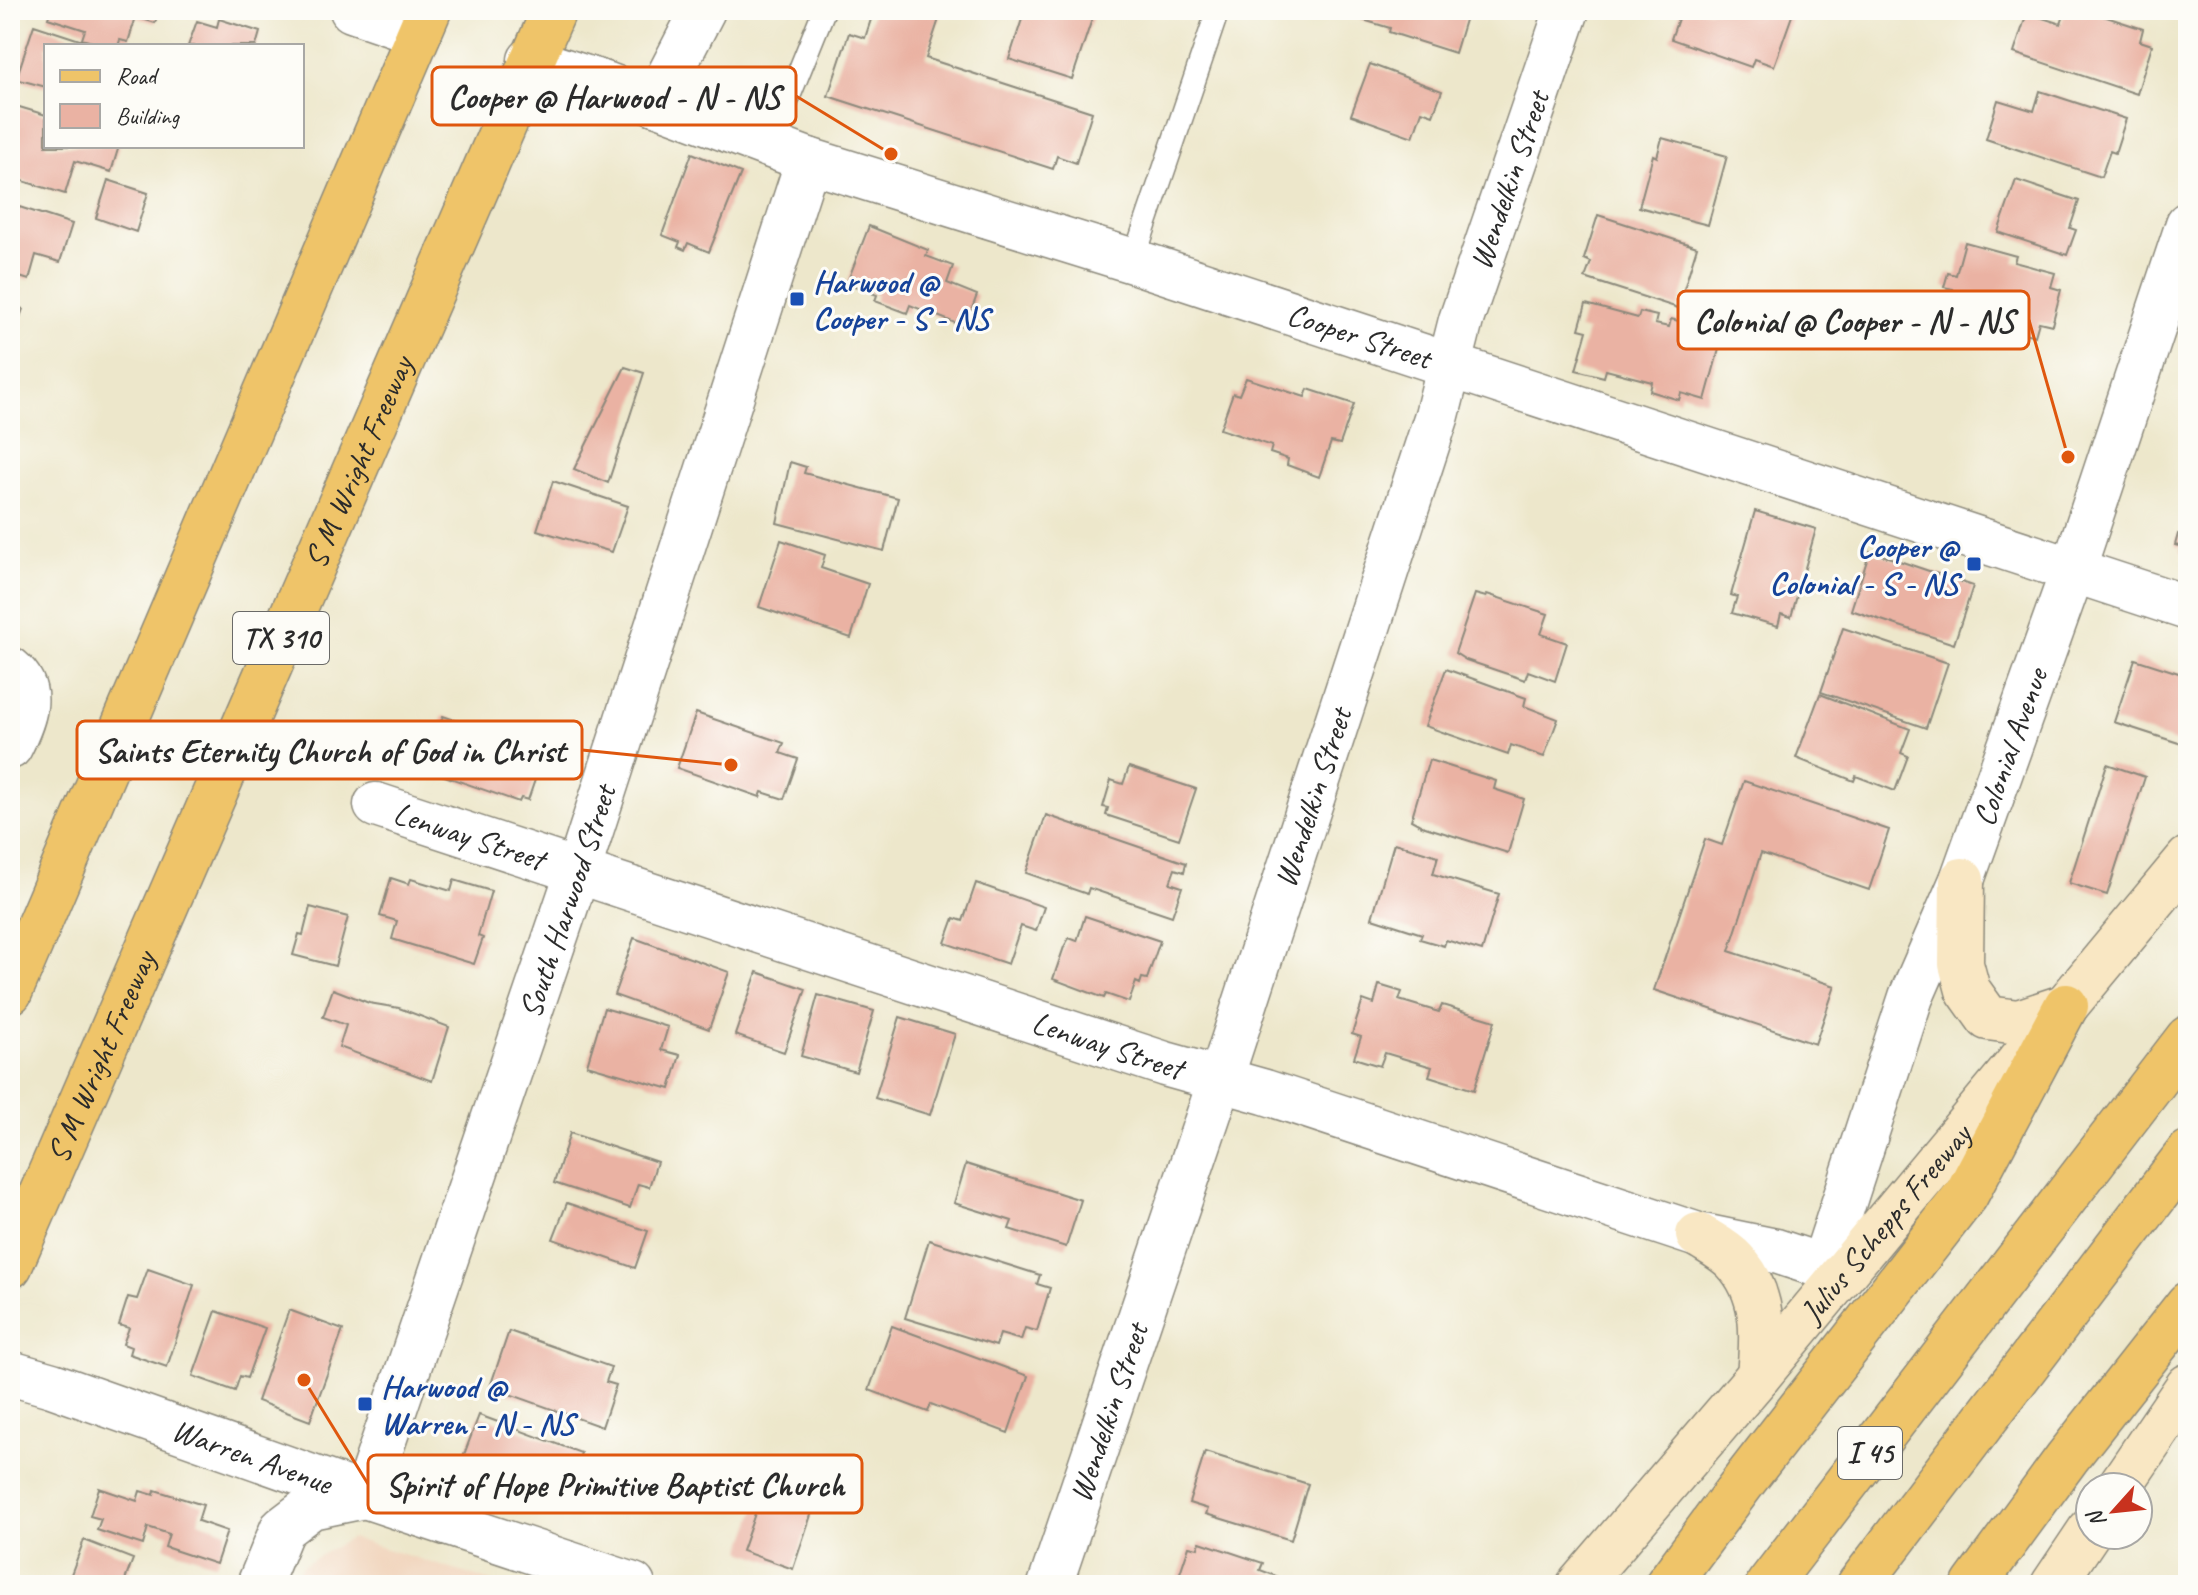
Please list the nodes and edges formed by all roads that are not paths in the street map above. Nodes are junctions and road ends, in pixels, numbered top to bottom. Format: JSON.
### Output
{"nodes":[{"id":1,"x":352,"y":10,"type":"edge"},
{"id":2,"x":554,"y":10,"type":"edge"},
{"id":3,"x":703,"y":10,"type":"edge"},
{"id":4,"x":824,"y":10,"type":"edge"},
{"id":5,"x":1218,"y":10,"type":"edge"},
{"id":6,"x":1567,"y":10,"type":"edge"},
{"id":7,"x":424,"y":22,"type":"edge"},
{"id":8,"x":530,"y":60,"type":"junction"},
{"id":9,"x":655,"y":103,"type":"junction"},
{"id":10,"x":789,"y":153,"type":"junction"},
{"id":11,"x":2188,"y":224,"type":"edge"},
{"id":12,"x":1133,"y":261,"type":"junction"},
{"id":13,"x":1451,"y":366,"type":"junction"},
{"id":14,"x":2073,"y":570,"type":"junction"},
{"id":15,"x":2188,"y":608,"type":"edge"},
{"id":16,"x":15,"y":673,"type":"edge"},
{"id":17,"x":10,"y":747,"type":"edge"},
{"id":18,"x":376,"y":805,"type":"dead end"},
{"id":19,"x":2188,"y":859,"type":"edge"},
{"id":20,"x":578,"y":871,"type":"junction"},
{"id":21,"x":1962,"y":880,"type":"junction"},
{"id":22,"x":10,"y":992,"type":"edge"},
{"id":23,"x":2066,"y":1006,"type":"junction"},
{"id":24,"x":2188,"y":1038,"type":"edge"},
{"id":25,"x":1220,"y":1081,"type":"junction"},
{"id":26,"x":2188,"y":1153,"type":"edge"},
{"id":27,"x":1698,"y":1235,"type":"junction"},
{"id":28,"x":10,"y":1266,"type":"edge"},
{"id":29,"x":1832,"y":1270,"type":"junction"},
{"id":30,"x":2188,"y":1304,"type":"edge"},
{"id":31,"x":10,"y":1373,"type":"edge"},
{"id":32,"x":1759,"y":1375,"type":"junction"},
{"id":33,"x":2187,"y":1390,"type":"edge"},
{"id":34,"x":2130,"y":1471,"type":"edge"},
{"id":35,"x":365,"y":1496,"type":"junction"},
{"id":36,"x":2076,"y":1551,"type":"edge"},
{"id":37,"x":259,"y":1585,"type":"edge"},
{"id":38,"x":633,"y":1585,"type":"edge"},
{"id":39,"x":1050,"y":1585,"type":"edge"},
{"id":40,"x":1579,"y":1585,"type":"edge"},
{"id":41,"x":1667,"y":1585,"type":"edge"},
{"id":42,"x":1768,"y":1585,"type":"edge"},
{"id":43,"x":1859,"y":1585,"type":"edge"},
{"id":44,"x":1974,"y":1585,"type":"edge"},
{"id":45,"x":2053,"y":1585,"type":"edge"}],
"edges":[{"from":1,"to":7,"type":"street"},
{"from":2,"to":8,"type":"main road","name":"S M Wright Freeway","number":"TX 310"},
{"from":3,"to":9,"type":"street"},
{"from":4,"to":10,"type":"lane"},
{"from":5,"to":12,"type":"lane"},
{"from":6,"to":13,"type":"street","name":"Wendelkin Street"},
{"from":7,"to":22,"type":"main road"},
{"from":8,"to":9,"type":"street","name":"Cooper Street"},
{"from":8,"to":28,"type":"main road","name":"S M Wright Freeway","number":"TX 310"},
{"from":9,"to":10,"type":"street","name":"Cooper Street"},
{"from":10,"to":12,"type":"street","name":"Cooper Street"},
{"from":10,"to":20,"type":"street","name":"South Harwood Street"},
{"from":11,"to":14,"type":"street","name":"Colonial Avenue"},
{"from":12,"to":13,"type":"street","name":"Cooper Street"},
{"from":13,"to":14,"type":"street","name":"Cooper Street"},
{"from":13,"to":25,"type":"street","name":"Wendelkin Street"},
{"from":14,"to":15,"type":"street","name":"Cooper Street"},
{"from":14,"to":21,"type":"street","name":"Colonial Avenue"},
{"from":16,"to":17,"type":"street"},
{"from":18,"to":20,"type":"street","name":"Lenway Street"},
{"from":19,"to":23,"type":"main road","name":"Julius Schepps Freeway"},
{"from":20,"to":25,"type":"street","name":"Lenway Street"},
{"from":20,"to":35,"type":"street","name":"South Harwood Street"},
{"from":21,"to":23,"type":"main road"},
{"from":21,"to":29,"type":"street","name":"Colonial Avenue"},
{"from":23,"to":29,"type":"main road","name":"Julius Schepps Freeway"},
{"from":23,"to":41,"type":"main road"},
{"from":24,"to":42,"type":"main road","number":"I 45"},
{"from":25,"to":27,"type":"street","name":"Lenway Street"},
{"from":25,"to":39,"type":"street","name":"Wendelkin Street"},
{"from":26,"to":43,"type":"main road","number":"I 45"},
{"from":27,"to":29,"type":"street","name":"Lenway Street"},
{"from":27,"to":32,"type":"main road"},
{"from":29,"to":32,"type":"main road","name":"Julius Schepps Freeway"},
{"from":30,"to":44,"type":"main road"},
{"from":31,"to":35,"type":"street","name":"Warren Avenue"},
{"from":32,"to":40,"type":"main road","name":"Julius Schepps Freeway"},
{"from":33,"to":34,"type":"main road"},
{"from":35,"to":37,"type":"street"},
{"from":35,"to":38,"type":"street","name":"Warren Avenue"},
{"from":36,"to":45,"type":"main road"}]}
